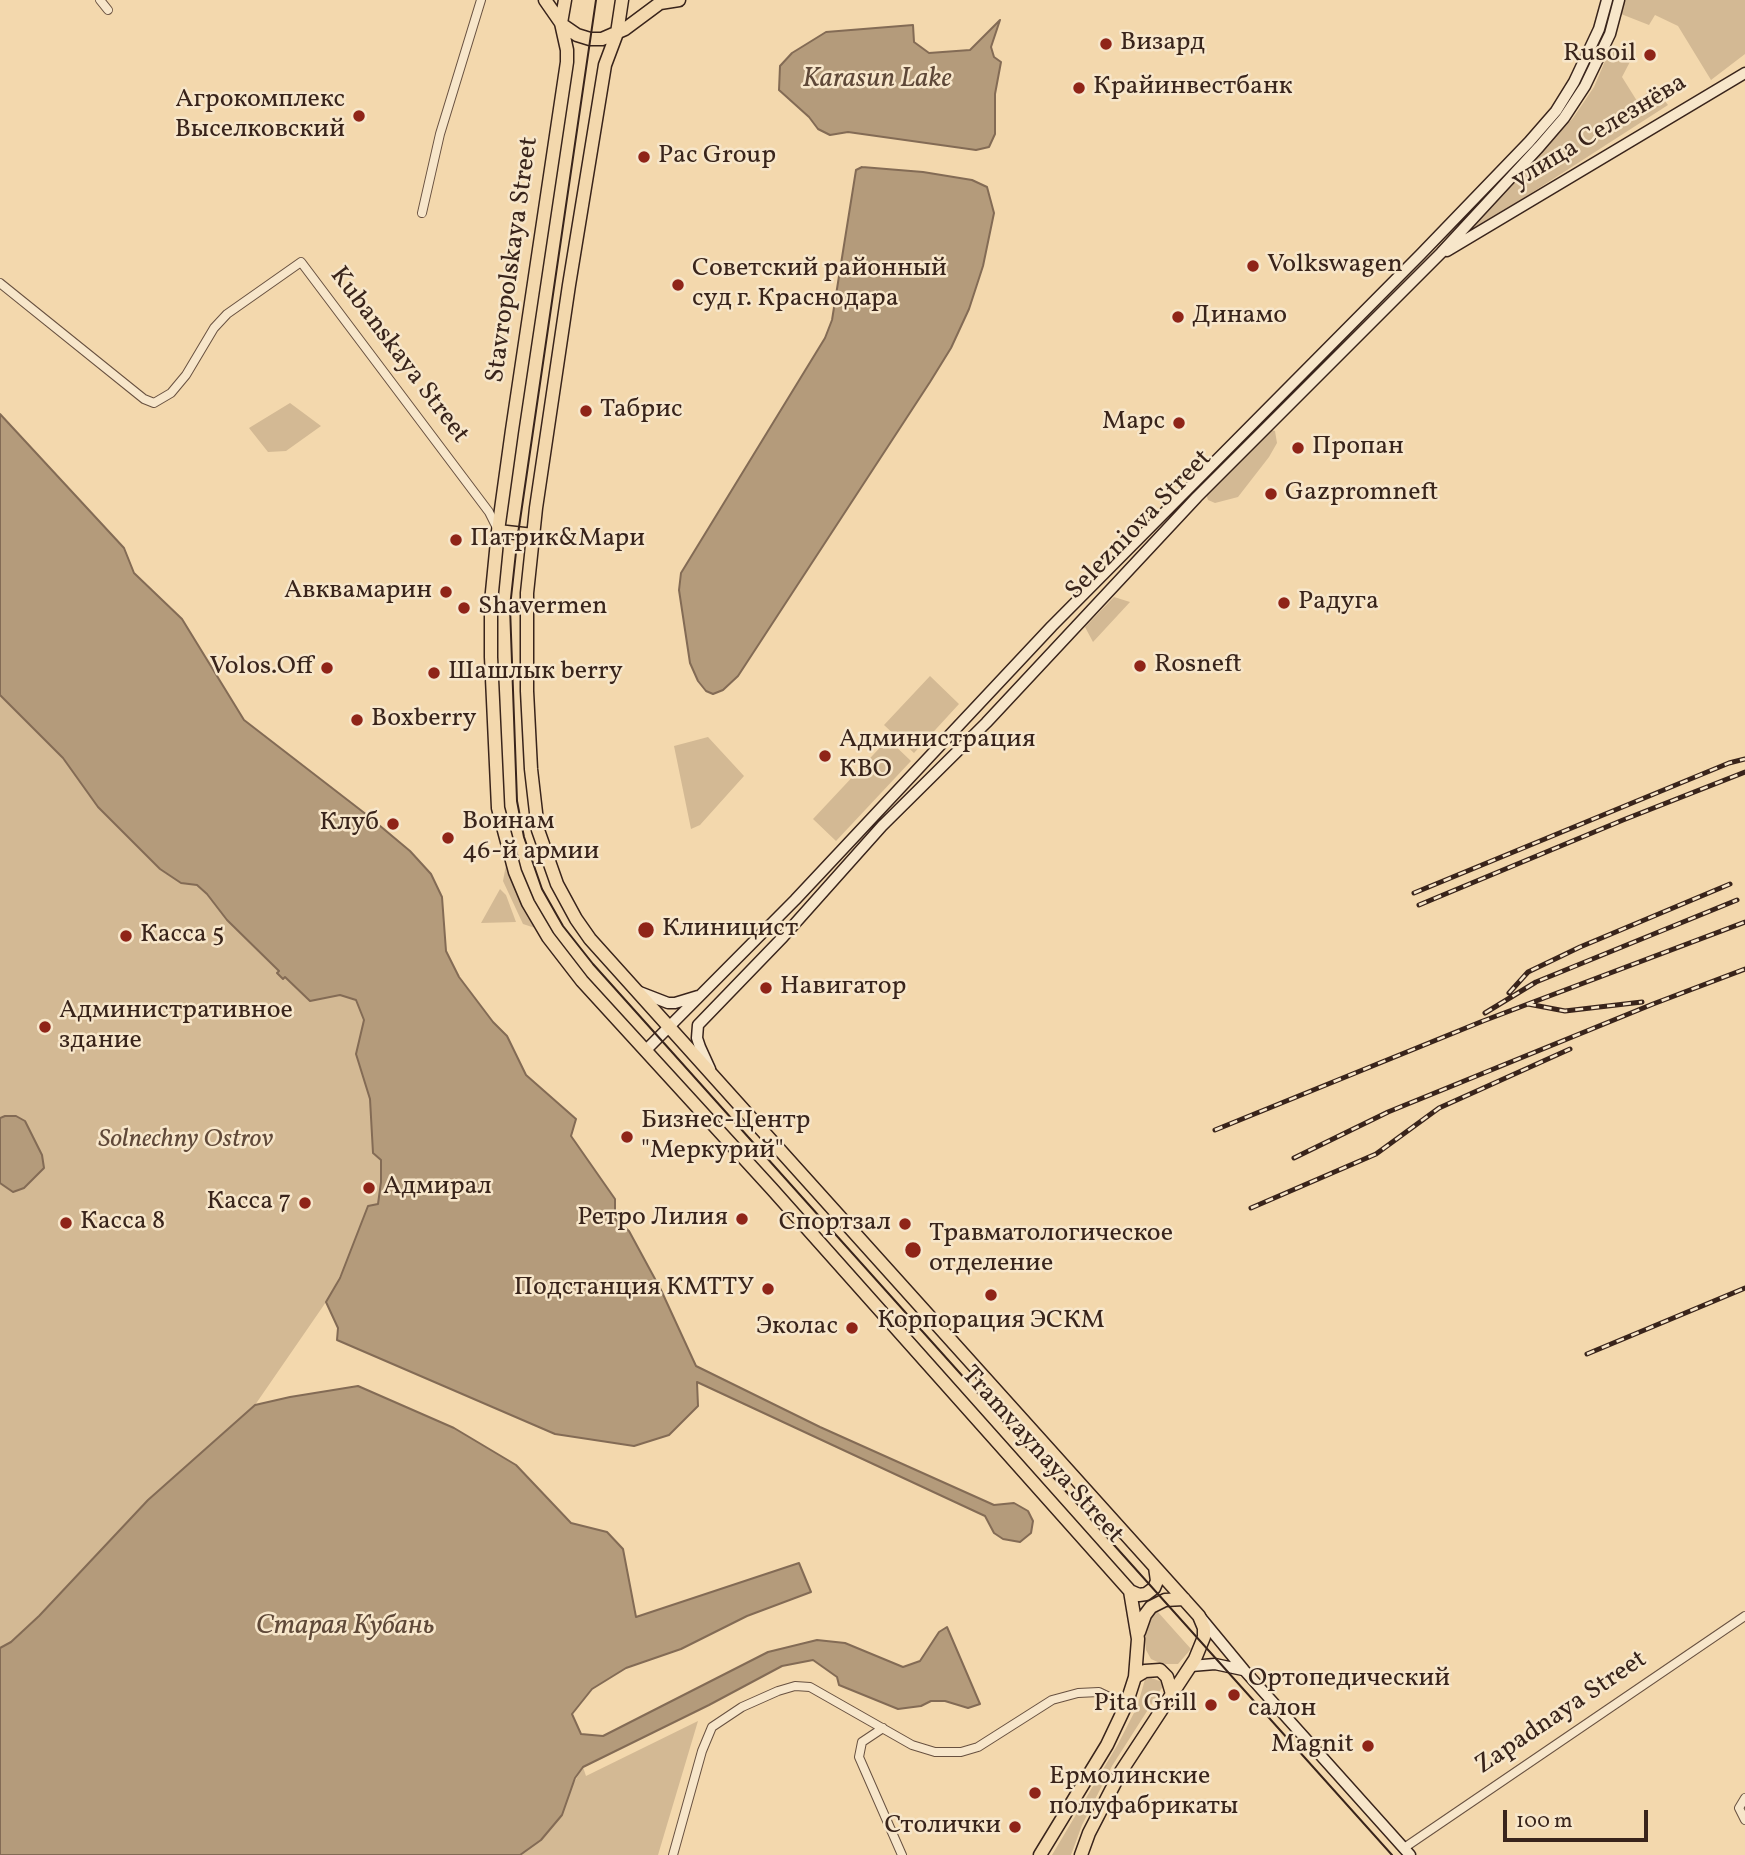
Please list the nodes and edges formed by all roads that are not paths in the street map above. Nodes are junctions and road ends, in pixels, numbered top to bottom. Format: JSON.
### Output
{"nodes":[{"id":1,"x":100,"y":0,"type":"edge"},
{"id":2,"x":481,"y":0,"type":"edge"},
{"id":3,"x":565,"y":0,"type":"edge"},
{"id":4,"x":622,"y":0,"type":"edge"},
{"id":5,"x":646,"y":0,"type":"edge"},
{"id":6,"x":679,"y":0,"type":"edge"},
{"id":7,"x":1607,"y":0,"type":"edge"},
{"id":8,"x":1619,"y":0,"type":"edge"},
{"id":9,"x":545,"y":3,"type":"edge"},
{"id":10,"x":108,"y":10,"type":"dead end"},
{"id":11,"x":561,"y":23,"type":"junction"},
{"id":12,"x":632,"y":24,"type":"junction"},
{"id":13,"x":617,"y":33,"type":"junction"},
{"id":14,"x":1745,"y":73,"type":"edge"},
{"id":15,"x":422,"y":213,"type":"dead end"},
{"id":16,"x":1469,"y":221,"type":"junction"},
{"id":17,"x":1478,"y":232,"type":"junction"},
{"id":18,"x":1441,"y":253,"type":"junction"},
{"id":19,"x":1420,"y":255,"type":"junction"},
{"id":20,"x":0,"y":283,"type":"edge"},
{"id":21,"x":498,"y":531,"type":"junction"},
{"id":22,"x":533,"y":535,"type":"junction"},
{"id":23,"x":528,"y":903,"type":"joint"},
{"id":24,"x":637,"y":992,"type":"junction"},
{"id":25,"x":701,"y":995,"type":"junction"},
{"id":26,"x":669,"y":1027,"type":"junction"},
{"id":27,"x":646,"y":1050,"type":"junction"},
{"id":28,"x":713,"y":1074,"type":"junction"},
{"id":29,"x":1155,"y":1566,"type":"junction"},
{"id":30,"x":1130,"y":1591,"type":"junction"},
{"id":31,"x":1184,"y":1599,"type":"junction"},
{"id":32,"x":1199,"y":1616,"type":"junction"},
{"id":33,"x":1745,"y":1616,"type":"edge"},
{"id":34,"x":1138,"y":1639,"type":"junction"},
{"id":35,"x":1191,"y":1667,"type":"junction"},
{"id":36,"x":1244,"y":1670,"type":"junction"},
{"id":37,"x":1135,"y":1677,"type":"junction"},
{"id":38,"x":1172,"y":1694,"type":"junction"},
{"id":39,"x":1126,"y":1705,"type":"junction"},
{"id":40,"x":883,"y":1728,"type":"junction"},
{"id":41,"x":1745,"y":1798,"type":"edge"},
{"id":42,"x":1745,"y":1820,"type":"edge"},
{"id":43,"x":1407,"y":1852,"type":"edge"},
{"id":44,"x":673,"y":1855,"type":"edge"},
{"id":45,"x":901,"y":1855,"type":"edge"},
{"id":46,"x":1040,"y":1855,"type":"edge"},
{"id":47,"x":1082,"y":1855,"type":"edge"}],
"edges":[{"from":1,"to":10,"type":"street"},
{"from":2,"to":15,"type":"street"},
{"from":3,"to":11,"type":"main road"},
{"from":4,"to":13,"type":"main road"},
{"from":5,"to":12,"type":"main road"},
{"from":6,"to":12,"type":"main road"},
{"from":7,"to":19,"type":"main road","name":"Selezniova Street"},
{"from":8,"to":16,"type":"main road","name":"Selezniova Street"},
{"from":9,"to":11,"type":"main road","name":"Stavropolskaya Street"},
{"from":11,"to":13,"type":"main road"},
{"from":11,"to":21,"type":"main road","name":"Stavropolskaya Street"},
{"from":12,"to":13,"type":"main road"},
{"from":13,"to":22,"type":"main road"},
{"from":14,"to":17,"type":"main road","name":"улица Селезнёва"},
{"from":16,"to":17,"type":"main road"},
{"from":16,"to":18,"type":"main road","name":"Selezniova Street"},
{"from":17,"to":18,"type":"main road","name":"улица Селезнёва"},
{"from":18,"to":19,"type":"main road","name":"улица Селезнёва"},
{"from":18,"to":28,"type":"main road","name":"Selezniova Street"},
{"from":19,"to":25,"type":"main road","name":"Selezniova Street"},
{"from":20,"to":21,"type":"street","name":"Kubanskaya Street"},
{"from":21,"to":22,"type":"main road"},
{"from":21,"to":23,"type":"main road","name":"Stavropolskaya Street"},
{"from":22,"to":24,"type":"main road","name":"Tramvaynaya Street"},
{"from":23,"to":27,"type":"main road","name":"Tramvaynaya Street"},
{"from":24,"to":25,"type":"main road"},
{"from":24,"to":26,"type":"main road","name":"Tramvaynaya Street"},
{"from":25,"to":26,"type":"main road","name":"Selezniova Street"},
{"from":26,"to":27,"type":"main road","name":"Selezniova Street"},
{"from":26,"to":28,"type":"main road","name":"Tramvaynaya Street"},
{"from":27,"to":30,"type":"main road","name":"Tramvaynaya Street"},
{"from":28,"to":29,"type":"main road","name":"Tramvaynaya Street"},
{"from":29,"to":30,"type":"main road"},
{"from":29,"to":31,"type":"main road","name":"Tramvaynaya Street"},
{"from":30,"to":34,"type":"main road"},
{"from":31,"to":32,"type":"main road","name":"Tramvaynaya Street"},
{"from":31,"to":34,"type":"main road"},
{"from":32,"to":35,"type":"main road"},
{"from":32,"to":36,"type":"main road","name":"Tramvaynaya Street"},
{"from":33,"to":43,"type":"street","name":"Zapadnaya Street"},
{"from":34,"to":37,"type":"main road"},
{"from":35,"to":36,"type":"main road"},
{"from":35,"to":38,"type":"main road"},
{"from":36,"to":43,"type":"main road","name":"Tramvaynaya Street"},
{"from":37,"to":38,"type":"main road"},
{"from":37,"to":39,"type":"main road"},
{"from":38,"to":47,"type":"main road"},
{"from":39,"to":40,"type":"street"},
{"from":39,"to":46,"type":"main road"},
{"from":40,"to":44,"type":"street"},
{"from":40,"to":45,"type":"street"},
{"from":41,"to":42,"type":"street"}]}
